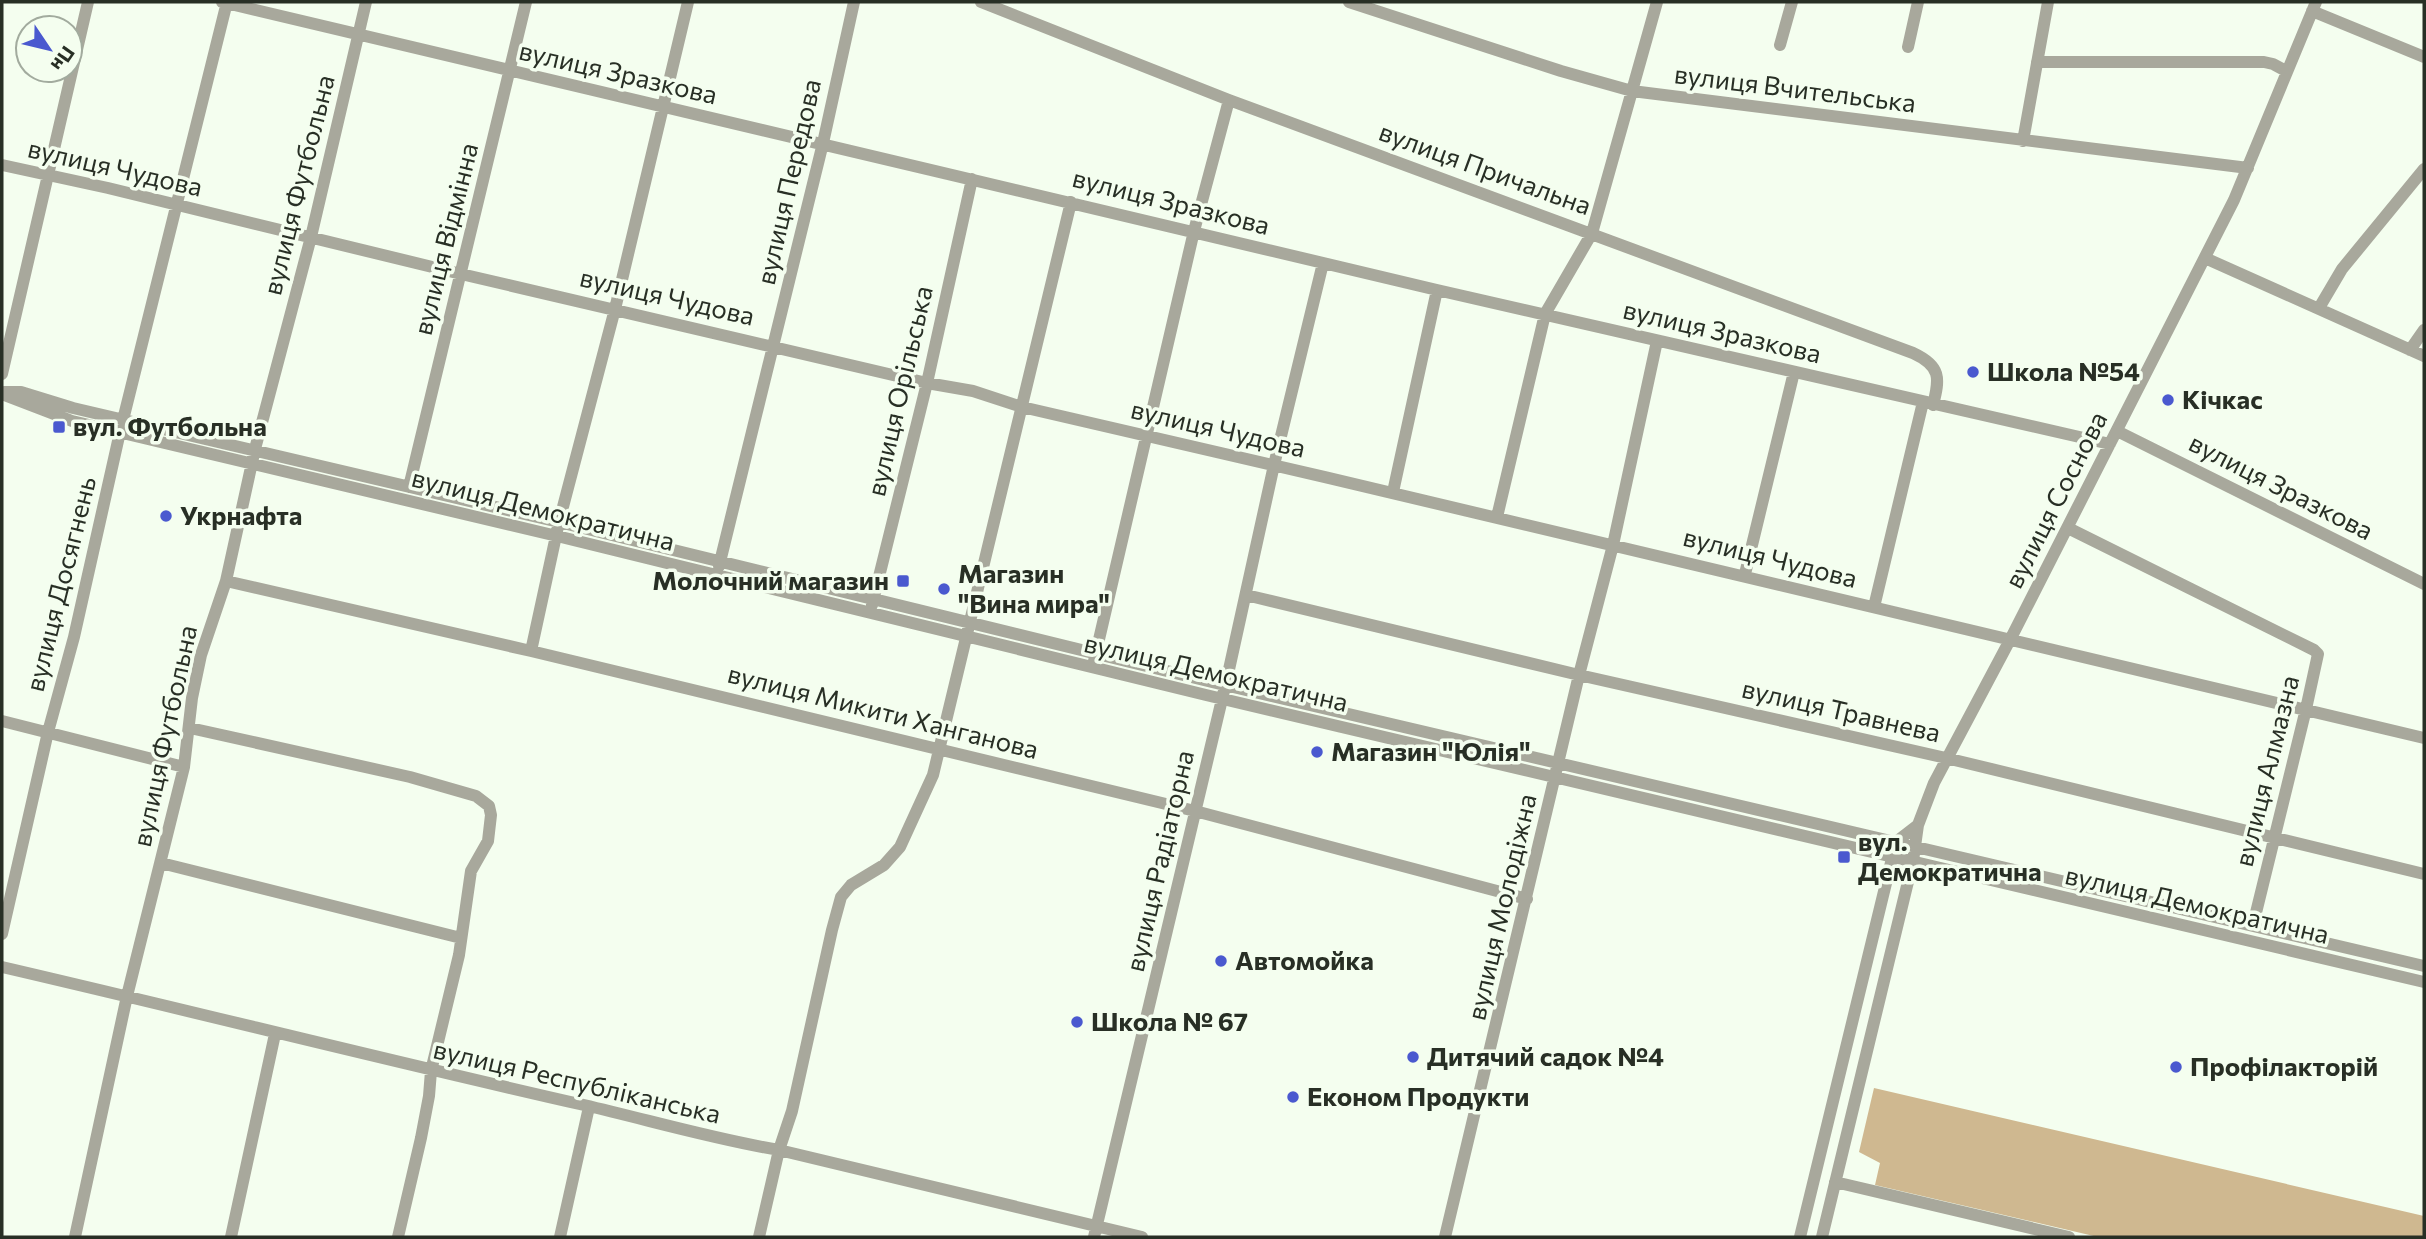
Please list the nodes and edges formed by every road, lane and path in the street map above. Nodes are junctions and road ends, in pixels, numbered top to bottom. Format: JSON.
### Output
{"nodes":[{"id":1,"x":88,"y":2,"type":"edge"},
{"id":2,"x":225,"y":2,"type":"edge"},
{"id":3,"x":366,"y":2,"type":"edge"},
{"id":4,"x":526,"y":2,"type":"edge"},
{"id":5,"x":688,"y":2,"type":"edge"},
{"id":6,"x":854,"y":2,"type":"edge"},
{"id":7,"x":981,"y":2,"type":"edge"},
{"id":8,"x":1349,"y":2,"type":"edge"},
{"id":9,"x":1657,"y":2,"type":"edge"},
{"id":10,"x":1792,"y":2,"type":"edge"},
{"id":11,"x":1918,"y":2,"type":"edge"},
{"id":12,"x":2048,"y":2,"type":"edge"},
{"id":13,"x":2314,"y":6,"type":"edge"},
{"id":14,"x":359,"y":35,"type":"junction"},
{"id":15,"x":1780,"y":44,"type":"dead end"},
{"id":16,"x":1908,"y":47,"type":"dead end"},
{"id":17,"x":2424,"y":57,"type":"edge"},
{"id":18,"x":2037,"y":62,"type":"junction"},
{"id":19,"x":510,"y":71,"type":"junction"},
{"id":20,"x":2286,"y":71,"type":"junction"},
{"id":21,"x":1632,"y":91,"type":"junction"},
{"id":22,"x":1229,"y":100,"type":"junction"},
{"id":23,"x":664,"y":107,"type":"junction"},
{"id":24,"x":2023,"y":141,"type":"junction"},
{"id":25,"x":823,"y":143,"type":"junction"},
{"id":26,"x":2,"y":165,"type":"edge"},
{"id":27,"x":2248,"y":168,"type":"junction"},
{"id":28,"x":2424,"y":169,"type":"edge"},
{"id":29,"x":48,"y":176,"type":"junction"},
{"id":30,"x":972,"y":179,"type":"junction"},
{"id":31,"x":1071,"y":202,"type":"junction"},
{"id":32,"x":175,"y":205,"type":"junction"},
{"id":33,"x":1194,"y":231,"type":"junction"},
{"id":34,"x":1592,"y":233,"type":"junction"},
{"id":35,"x":311,"y":237,"type":"junction"},
{"id":36,"x":2205,"y":258,"type":"junction"},
{"id":37,"x":1323,"y":263,"type":"junction"},
{"id":38,"x":461,"y":274,"type":"junction"},
{"id":39,"x":1437,"y":290,"type":"junction"},
{"id":40,"x":2319,"y":308,"type":"junction"},
{"id":41,"x":615,"y":309,"type":"junction"},
{"id":42,"x":1545,"y":314,"type":"junction"},
{"id":43,"x":2424,"y":330,"type":"edge"},
{"id":44,"x":1657,"y":341,"type":"junction"},
{"id":45,"x":774,"y":345,"type":"junction"},
{"id":46,"x":2410,"y":350,"type":"junction"},
{"id":47,"x":2424,"y":356,"type":"edge"},
{"id":48,"x":1794,"y":372,"type":"junction"},
{"id":49,"x":2,"y":374,"type":"edge"},
{"id":50,"x":927,"y":383,"type":"junction"},
{"id":51,"x":2,"y":393,"type":"edge"},
{"id":52,"x":1928,"y":403,"type":"junction"},
{"id":53,"x":1022,"y":407,"type":"junction"},
{"id":54,"x":122,"y":426,"type":"junction"},
{"id":55,"x":2117,"y":431,"type":"junction"},
{"id":56,"x":1147,"y":436,"type":"junction"},
{"id":57,"x":2110,"y":444,"type":"junction"},
{"id":58,"x":256,"y":449,"type":"junction"},
{"id":59,"x":253,"y":464,"type":"junction"},
{"id":60,"x":1274,"y":465,"type":"junction"},
{"id":61,"x":409,"y":486,"type":"junction"},
{"id":62,"x":1393,"y":492,"type":"junction"},
{"id":63,"x":1497,"y":517,"type":"junction"},
{"id":64,"x":559,"y":522,"type":"junction"},
{"id":65,"x":2068,"y":528,"type":"junction"},
{"id":66,"x":557,"y":536,"type":"junction"},
{"id":67,"x":1613,"y":544,"type":"junction"},
{"id":68,"x":721,"y":561,"type":"junction"},
{"id":69,"x":1745,"y":574,"type":"junction"},
{"id":70,"x":717,"y":575,"type":"junction"},
{"id":71,"x":226,"y":581,"type":"junction"},
{"id":72,"x":2424,"y":584,"type":"edge"},
{"id":73,"x":1246,"y":595,"type":"junction"},
{"id":74,"x":874,"y":599,"type":"junction"},
{"id":75,"x":1874,"y":607,"type":"junction"},
{"id":76,"x":870,"y":613,"type":"junction"},
{"id":77,"x":970,"y":622,"type":"junction"},
{"id":78,"x":966,"y":636,"type":"junction"},
{"id":79,"x":2011,"y":638,"type":"junction"},
{"id":80,"x":531,"y":651,"type":"junction"},
{"id":81,"x":1096,"y":653,"type":"junction"},
{"id":82,"x":1092,"y":667,"type":"junction"},
{"id":83,"x":1579,"y":675,"type":"junction"},
{"id":84,"x":1226,"y":685,"type":"junction"},
{"id":85,"x":1222,"y":699,"type":"junction"},
{"id":86,"x":2306,"y":709,"type":"junction"},
{"id":87,"x":2,"y":721,"type":"edge"},
{"id":88,"x":190,"y":728,"type":"junction"},
{"id":89,"x":48,"y":732,"type":"junction"},
{"id":90,"x":2424,"y":738,"type":"edge"},
{"id":91,"x":939,"y":748,"type":"junction"},
{"id":92,"x":1946,"y":758,"type":"junction"},
{"id":93,"x":1559,"y":763,"type":"junction"},
{"id":94,"x":184,"y":767,"type":"junction"},
{"id":95,"x":1556,"y":777,"type":"junction"},
{"id":96,"x":1195,"y":811,"type":"junction"},
{"id":97,"x":1918,"y":825,"type":"junction"},
{"id":98,"x":2274,"y":839,"type":"junction"},
{"id":99,"x":1896,"y":842,"type":"junction"},
{"id":100,"x":1916,"y":847,"type":"junction"},
{"id":101,"x":1893,"y":856,"type":"junction"},
{"id":102,"x":1913,"y":861,"type":"junction"},
{"id":103,"x":161,"y":863,"type":"junction"},
{"id":104,"x":2424,"y":874,"type":"edge"},
{"id":105,"x":1527,"y":898,"type":"junction"},
{"id":106,"x":2253,"y":925,"type":"junction"},
{"id":107,"x":2,"y":933,"type":"edge"},
{"id":108,"x":461,"y":938,"type":"junction"},
{"id":109,"x":2424,"y":965,"type":"edge"},
{"id":110,"x":2,"y":967,"type":"edge"},
{"id":111,"x":2424,"y":982,"type":"edge"},
{"id":112,"x":127,"y":996,"type":"junction"},
{"id":113,"x":275,"y":1034,"type":"junction"},
{"id":114,"x":430,"y":1071,"type":"junction"},
{"id":115,"x":589,"y":1107,"type":"junction"},
{"id":116,"x":779,"y":1150,"type":"junction"},
{"id":117,"x":1835,"y":1182,"type":"junction"},
{"id":118,"x":1095,"y":1232,"type":"edge"},
{"id":119,"x":75,"y":1237,"type":"edge"},
{"id":120,"x":231,"y":1237,"type":"edge"},
{"id":121,"x":398,"y":1237,"type":"edge"},
{"id":122,"x":560,"y":1237,"type":"edge"},
{"id":123,"x":759,"y":1237,"type":"edge"},
{"id":124,"x":1142,"y":1237,"type":"edge"},
{"id":125,"x":1446,"y":1237,"type":"edge"},
{"id":126,"x":1800,"y":1237,"type":"edge"},
{"id":127,"x":1822,"y":1237,"type":"edge"},
{"id":128,"x":2069,"y":1237,"type":"edge"}],
"edges":[{"from":1,"to":29,"type":"street"},
{"from":2,"to":14,"type":"street","name":"вулиця Зразкова"},
{"from":2,"to":32,"type":"street","name":"вулиця Досягнень"},
{"from":3,"to":14,"type":"street","name":"вулиця Футбольна"},
{"from":4,"to":19,"type":"street","name":"вулиця Відмінна"},
{"from":5,"to":23,"type":"street"},
{"from":6,"to":25,"type":"street","name":"вулиця Передова"},
{"from":7,"to":22,"type":"street","name":"вулиця Причальна"},
{"from":8,"to":21,"type":"street","name":"вулиця Вчительська"},
{"from":9,"to":21,"type":"street"},
{"from":10,"to":15,"type":"street"},
{"from":11,"to":16,"type":"street"},
{"from":12,"to":18,"type":"street"},
{"from":13,"to":17,"type":"street"},
{"from":13,"to":20,"type":"street","name":"вулиця Соснова"},
{"from":14,"to":19,"type":"street","name":"вулиця Зразкова"},
{"from":14,"to":35,"type":"street","name":"вулиця Футбольна"},
{"from":18,"to":20,"type":"street"},
{"from":18,"to":24,"type":"street"},
{"from":19,"to":23,"type":"street","name":"вулиця Зразкова"},
{"from":19,"to":38,"type":"street","name":"вулиця Відмінна"},
{"from":20,"to":27,"type":"street","name":"вулиця Соснова"},
{"from":21,"to":24,"type":"street","name":"вулиця Вчительська"},
{"from":21,"to":34,"type":"street"},
{"from":22,"to":33,"type":"street"},
{"from":22,"to":34,"type":"street","name":"вулиця Причальна"},
{"from":23,"to":25,"type":"street","name":"вулиця Зразкова"},
{"from":23,"to":41,"type":"street"},
{"from":24,"to":27,"type":"street","name":"вулиця Вчительська"},
{"from":25,"to":30,"type":"street","name":"вулиця Зразкова"},
{"from":25,"to":45,"type":"street","name":"вулиця Передова"},
{"from":26,"to":29,"type":"street","name":"вулиця Чудова"},
{"from":27,"to":36,"type":"street","name":"вулиця Соснова"},
{"from":28,"to":40,"type":"street"},
{"from":29,"to":32,"type":"street","name":"вулиця Чудова"},
{"from":29,"to":49,"type":"street"},
{"from":30,"to":31,"type":"street","name":"вулиця Зразкова"},
{"from":30,"to":50,"type":"street","name":"вулиця Орільська"},
{"from":31,"to":33,"type":"street","name":"вулиця Зразкова"},
{"from":31,"to":53,"type":"street"},
{"from":32,"to":35,"type":"street","name":"вулиця Чудова"},
{"from":32,"to":54,"type":"street","name":"вулиця Досягнень"},
{"from":33,"to":37,"type":"street","name":"вулиця Зразкова"},
{"from":33,"to":56,"type":"street"},
{"from":34,"to":42,"type":"street"},
{"from":34,"to":52,"type":"street","name":"вулиця Причальна"},
{"from":35,"to":38,"type":"street","name":"вулиця Чудова"},
{"from":35,"to":58,"type":"street","name":"вулиця Футбольна"},
{"from":36,"to":40,"type":"street"},
{"from":36,"to":55,"type":"street","name":"вулиця Соснова"},
{"from":37,"to":39,"type":"street","name":"вулиця Зразкова"},
{"from":37,"to":60,"type":"street"},
{"from":38,"to":41,"type":"street","name":"вулиця Чудова"},
{"from":38,"to":61,"type":"street","name":"вулиця Відмінна"},
{"from":39,"to":42,"type":"street","name":"вулиця Зразкова"},
{"from":39,"to":62,"type":"street"},
{"from":40,"to":46,"type":"street"},
{"from":41,"to":45,"type":"street","name":"вулиця Чудова"},
{"from":41,"to":64,"type":"street"},
{"from":42,"to":44,"type":"street","name":"вулиця Зразкова"},
{"from":42,"to":63,"type":"street"},
{"from":43,"to":46,"type":"street"},
{"from":44,"to":48,"type":"street","name":"вулиця Зразкова"},
{"from":44,"to":67,"type":"street","name":"вулиця Молодіжна"},
{"from":45,"to":50,"type":"street","name":"вулиця Чудова"},
{"from":45,"to":68,"type":"street","name":"вулиця Передова"},
{"from":46,"to":47,"type":"street"},
{"from":48,"to":52,"type":"street","name":"вулиця Зразкова"},
{"from":48,"to":69,"type":"street"},
{"from":50,"to":53,"type":"street","name":"вулиця Чудова"},
{"from":50,"to":74,"type":"street","name":"вулиця Орільська"},
{"from":51,"to":54,"type":"street","name":"вулиця Демократична"},
{"from":52,"to":57,"type":"street","name":"вулиця Зразкова"},
{"from":52,"to":75,"type":"street","name":"вулиця Причальна"},
{"from":53,"to":56,"type":"street","name":"вулиця Чудова"},
{"from":53,"to":77,"type":"street"},
{"from":54,"to":58,"type":"street","name":"вулиця Демократична"},
{"from":54,"to":59,"type":"street","name":"вулиця Демократична"},
{"from":54,"to":89,"type":"street","name":"вулиця Досягнень"},
{"from":55,"to":57,"type":"street","name":"вулиця Соснова"},
{"from":55,"to":72,"type":"street","name":"вулиця Зразкова"},
{"from":56,"to":60,"type":"street","name":"вулиця Чудова"},
{"from":56,"to":81,"type":"street"},
{"from":57,"to":65,"type":"street","name":"вулиця Соснова"},
{"from":58,"to":59,"type":"street","name":"вулиця Футбольна"},
{"from":58,"to":61,"type":"street","name":"вулиця Демократична"},
{"from":59,"to":66,"type":"street","name":"вулиця Демократична"},
{"from":59,"to":71,"type":"street","name":"вулиця Футбольна"},
{"from":60,"to":62,"type":"street","name":"вулиця Чудова"},
{"from":60,"to":73,"type":"street"},
{"from":61,"to":64,"type":"street","name":"вулиця Демократична"},
{"from":62,"to":63,"type":"street","name":"вулиця Чудова"},
{"from":63,"to":67,"type":"street","name":"вулиця Чудова"},
{"from":64,"to":66,"type":"street"},
{"from":64,"to":68,"type":"street","name":"вулиця Демократична"},
{"from":65,"to":79,"type":"street","name":"вулиця Соснова"},
{"from":65,"to":86,"type":"street","name":"вулиця Алмазна"},
{"from":66,"to":70,"type":"street","name":"вулиця Демократична"},
{"from":66,"to":80,"type":"street"},
{"from":67,"to":69,"type":"street","name":"вулиця Чудова"},
{"from":67,"to":83,"type":"street","name":"вулиця Молодіжна"},
{"from":68,"to":70,"type":"street","name":"вулиця Передова"},
{"from":68,"to":74,"type":"street","name":"вулиця Демократична"},
{"from":69,"to":75,"type":"street","name":"вулиця Чудова"},
{"from":70,"to":76,"type":"street","name":"вулиця Демократична"},
{"from":71,"to":80,"type":"street","name":"вулиця Микити Ханганова"},
{"from":71,"to":88,"type":"street","name":"вулиця Футбольна"},
{"from":73,"to":83,"type":"street","name":"вулиця Травнева"},
{"from":73,"to":84,"type":"street"},
{"from":74,"to":76,"type":"street","name":"вулиця Орільська"},
{"from":74,"to":77,"type":"street","name":"вулиця Демократична"},
{"from":75,"to":79,"type":"street","name":"вулиця Чудова"},
{"from":76,"to":78,"type":"street","name":"вулиця Демократична"},
{"from":77,"to":78,"type":"street"},
{"from":77,"to":81,"type":"street","name":"вулиця Демократична"},
{"from":78,"to":82,"type":"street","name":"вулиця Демократична"},
{"from":78,"to":91,"type":"street"},
{"from":79,"to":86,"type":"street","name":"вулиця Чудова"},
{"from":79,"to":92,"type":"street","name":"вулиця Соснова"},
{"from":80,"to":91,"type":"street","name":"вулиця Микити Ханганова"},
{"from":81,"to":82,"type":"street"},
{"from":81,"to":84,"type":"street","name":"вулиця Демократична"},
{"from":82,"to":85,"type":"street","name":"вулиця Демократична"},
{"from":83,"to":92,"type":"street","name":"вулиця Травнева"},
{"from":83,"to":93,"type":"street","name":"вулиця Молодіжна"},
{"from":84,"to":85,"type":"street","name":"вулиця Радіаторна"},
{"from":84,"to":93,"type":"street","name":"вулиця Демократична"},
{"from":85,"to":95,"type":"street","name":"вулиця Демократична"},
{"from":85,"to":96,"type":"street","name":"вулиця Радіаторна"},
{"from":86,"to":90,"type":"street","name":"вулиця Чудова"},
{"from":86,"to":98,"type":"street","name":"вулиця Алмазна"},
{"from":87,"to":89,"type":"street"},
{"from":88,"to":94,"type":"street","name":"вулиця Футбольна"},
{"from":88,"to":108,"type":"street"},
{"from":89,"to":94,"type":"street"},
{"from":89,"to":107,"type":"street","name":"вулиця Досягнень"},
{"from":91,"to":96,"type":"street","name":"вулиця Микити Ханганова"},
{"from":91,"to":116,"type":"street"},
{"from":92,"to":97,"type":"street","name":"вулиця Соснова"},
{"from":92,"to":98,"type":"street","name":"вулиця Травнева"},
{"from":93,"to":95,"type":"street","name":"вулиця Молодіжна"},
{"from":93,"to":99,"type":"street","name":"вулиця Демократична"},
{"from":94,"to":103,"type":"street","name":"вулиця Футбольна"},
{"from":95,"to":101,"type":"street","name":"вулиця Демократична"},
{"from":95,"to":105,"type":"street","name":"вулиця Молодіжна"},
{"from":96,"to":105,"type":"street","name":"вулиця Микити Ханганова"},
{"from":96,"to":118,"type":"street","name":"вулиця Радіаторна"},
{"from":97,"to":99,"type":"street"},
{"from":97,"to":100,"type":"street"},
{"from":98,"to":104,"type":"street","name":"вулиця Травнева"},
{"from":98,"to":106,"type":"street","name":"вулиця Алмазна"},
{"from":99,"to":100,"type":"street","name":"вулиця Демократична"},
{"from":99,"to":101,"type":"street"},
{"from":100,"to":102,"type":"street"},
{"from":100,"to":106,"type":"street","name":"вулиця Демократична"},
{"from":101,"to":102,"type":"street","name":"вулиця Демократична"},
{"from":101,"to":126,"type":"street"},
{"from":102,"to":111,"type":"street","name":"вулиця Демократична"},
{"from":102,"to":117,"type":"street"},
{"from":103,"to":108,"type":"street"},
{"from":103,"to":112,"type":"street","name":"вулиця Футбольна"},
{"from":105,"to":125,"type":"street","name":"вулиця Молодіжна"},
{"from":106,"to":109,"type":"street","name":"вулиця Демократична"},
{"from":108,"to":114,"type":"street"},
{"from":110,"to":112,"type":"street","name":"вулиця Республіканська"},
{"from":112,"to":113,"type":"street","name":"вулиця Республіканська"},
{"from":112,"to":119,"type":"street","name":"вулиця Футбольна"},
{"from":113,"to":114,"type":"street","name":"вулиця Республіканська"},
{"from":113,"to":120,"type":"street"},
{"from":114,"to":115,"type":"street","name":"вулиця Республіканська"},
{"from":114,"to":121,"type":"street"},
{"from":115,"to":116,"type":"street","name":"вулиця Республіканська"},
{"from":115,"to":122,"type":"street"},
{"from":116,"to":118,"type":"street","name":"вулиця Республіканська"},
{"from":116,"to":123,"type":"street"},
{"from":117,"to":127,"type":"street"},
{"from":117,"to":128,"type":"street"},
{"from":118,"to":124,"type":"street","name":"вулиця Республіканська"}]}
